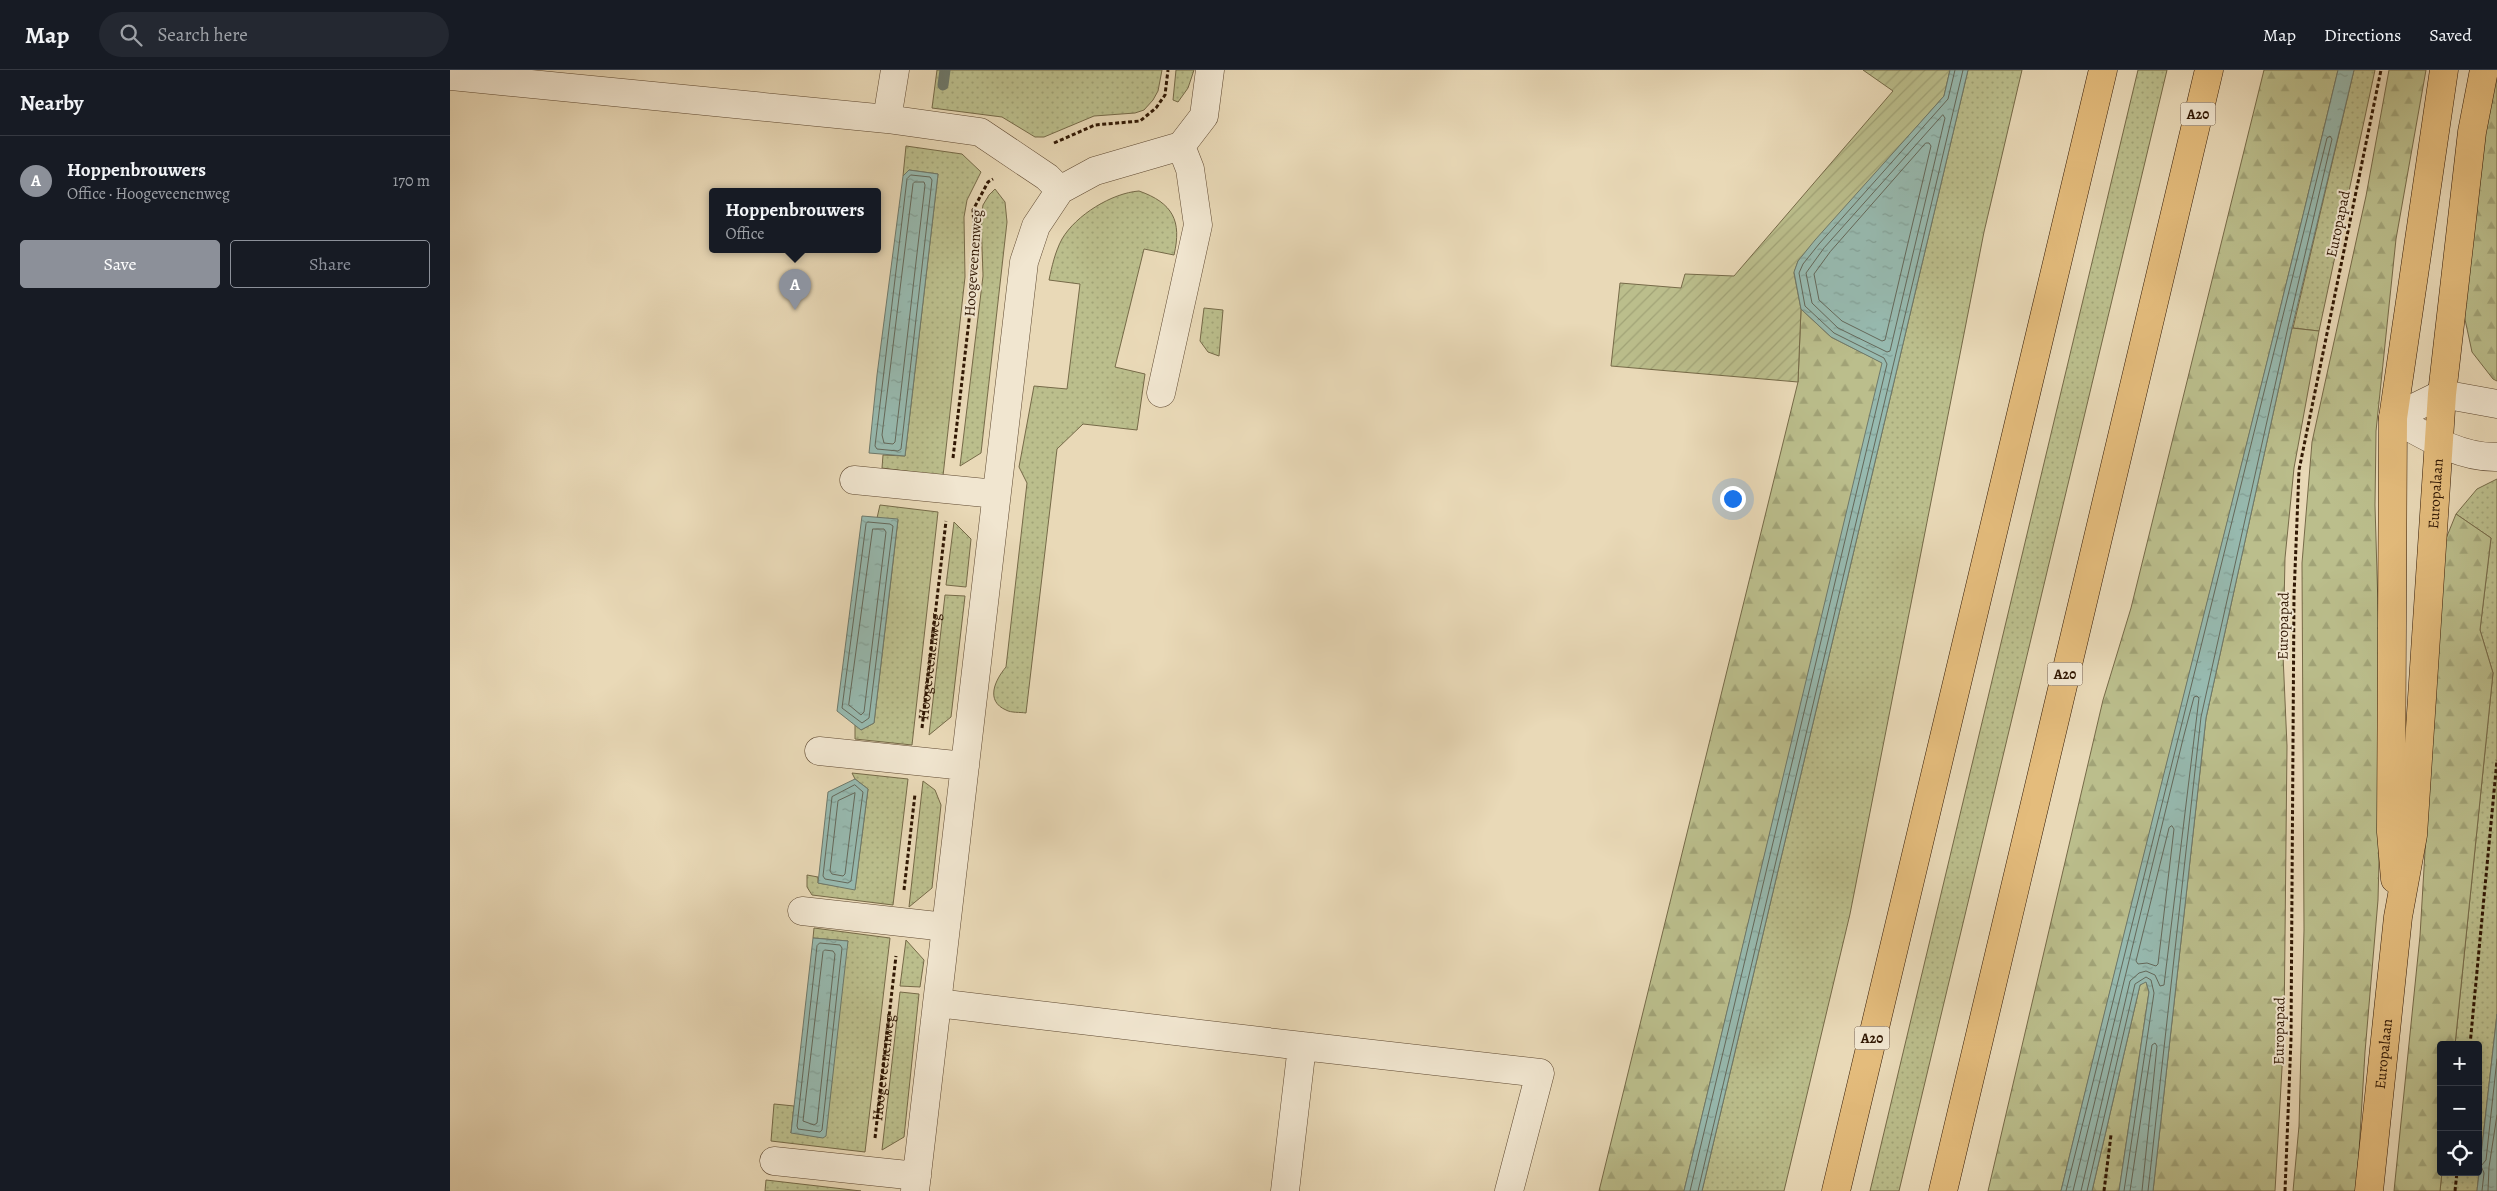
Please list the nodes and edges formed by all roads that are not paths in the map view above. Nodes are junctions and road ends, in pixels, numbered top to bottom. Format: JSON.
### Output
{"nodes":[{"id":1,"x":895,"y":70,"type":"edge"},
{"id":2,"x":1210,"y":70,"type":"edge"},
{"id":3,"x":2102,"y":70,"type":"edge"},
{"id":4,"x":2209,"y":70,"type":"edge"},
{"id":5,"x":2444,"y":70,"type":"edge"},
{"id":6,"x":2484,"y":70,"type":"edge"},
{"id":7,"x":450,"y":76,"type":"edge"},
{"id":8,"x":498,"y":76,"type":"edge"},
{"id":9,"x":887,"y":119,"type":"junction"},
{"id":10,"x":1181,"y":146,"type":"junction"},
{"id":11,"x":1060,"y":190,"type":"junction"},
{"id":12,"x":1161,"y":393,"type":"dead end"},
{"id":13,"x":2442,"y":394,"type":"junction"},
{"id":14,"x":2497,"y":404,"type":"edge"},
{"id":15,"x":2393,"y":418,"type":"junction"},
{"id":16,"x":2440,"y":444,"type":"junction"},
{"id":17,"x":2497,"y":457,"type":"edge"},
{"id":18,"x":854,"y":480,"type":"dead end"},
{"id":19,"x":996,"y":494,"type":"junction"},
{"id":20,"x":819,"y":752,"type":"dead end"},
{"id":21,"x":965,"y":766,"type":"junction"},
{"id":22,"x":802,"y":911,"type":"dead end"},
{"id":23,"x":2398,"y":918,"type":"junction"},
{"id":24,"x":946,"y":927,"type":"junction"},
{"id":25,"x":937,"y":1003,"type":"junction"},
{"id":26,"x":1302,"y":1046,"type":"junction"},
{"id":27,"x":774,"y":1162,"type":"dead end"},
{"id":28,"x":916,"y":1183,"type":"edge"},
{"id":29,"x":1285,"y":1191,"type":"edge"},
{"id":30,"x":1509,"y":1191,"type":"edge"},
{"id":31,"x":1836,"y":1191,"type":"edge"},
{"id":32,"x":1943,"y":1191,"type":"edge"},
{"id":33,"x":2370,"y":1191,"type":"edge"}],
"edges":[{"from":1,"to":9,"type":"street"},
{"from":2,"to":10,"type":"street"},
{"from":3,"to":31,"type":"main road","number":"A20"},
{"from":4,"to":32,"type":"main road","number":"A20"},
{"from":5,"to":15,"type":"main road","name":"Europalaan"},
{"from":6,"to":13,"type":"main road","name":"Europalaan"},
{"from":7,"to":8,"type":"street"},
{"from":8,"to":9,"type":"street"},
{"from":9,"to":11,"type":"street"},
{"from":10,"to":11,"type":"street"},
{"from":10,"to":12,"type":"street"},
{"from":11,"to":19,"type":"street"},
{"from":13,"to":14,"type":"street"},
{"from":13,"to":15,"type":"street"},
{"from":13,"to":16,"type":"main road","name":"Europalaan"},
{"from":15,"to":16,"type":"street"},
{"from":15,"to":23,"type":"main road","name":"Europalaan"},
{"from":16,"to":17,"type":"street"},
{"from":16,"to":23,"type":"main road","name":"Europalaan"},
{"from":18,"to":19,"type":"street"},
{"from":19,"to":21,"type":"street"},
{"from":20,"to":21,"type":"street"},
{"from":21,"to":24,"type":"street"},
{"from":22,"to":24,"type":"street"},
{"from":23,"to":33,"type":"main road","name":"Europalaan"},
{"from":24,"to":25,"type":"street"},
{"from":25,"to":26,"type":"street"},
{"from":25,"to":28,"type":"street"},
{"from":26,"to":29,"type":"street"},
{"from":26,"to":30,"type":"street"},
{"from":27,"to":28,"type":"street"}]}
